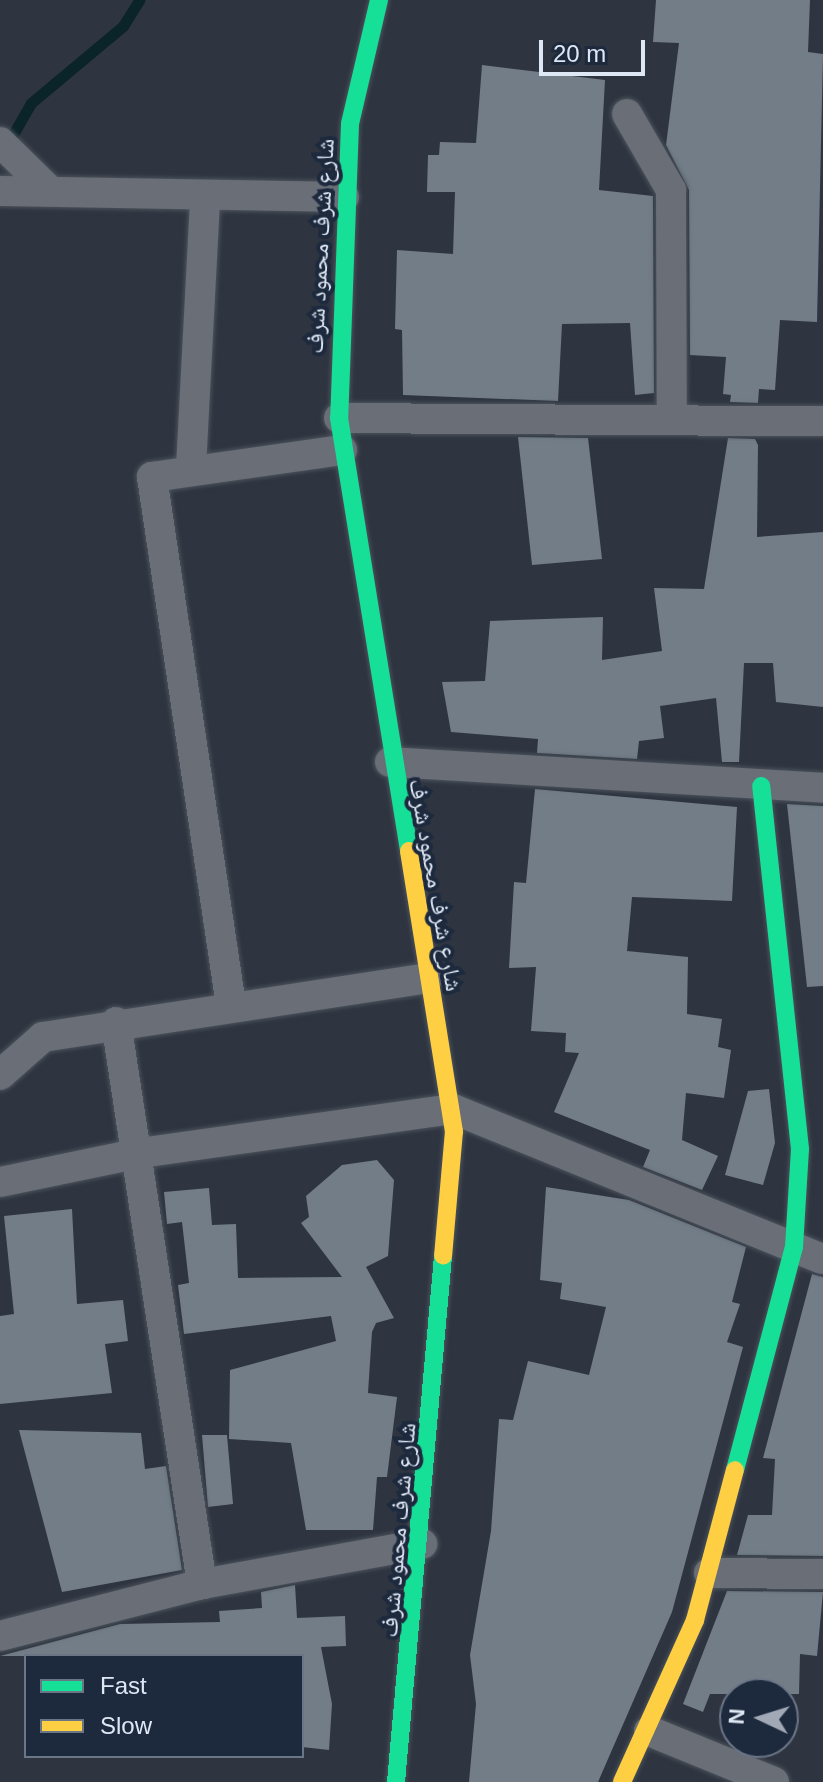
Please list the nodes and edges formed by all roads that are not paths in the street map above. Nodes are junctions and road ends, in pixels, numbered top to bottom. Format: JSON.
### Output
{"nodes":[{"id":1,"x":379,"y":0,"type":"edge"},
{"id":2,"x":627,"y":114,"type":"dead end"},
{"id":3,"x":0,"y":142,"type":"edge"},
{"id":4,"x":0,"y":191,"type":"edge"},
{"id":5,"x":50,"y":191,"type":"junction"},
{"id":6,"x":205,"y":197,"type":"junction"},
{"id":7,"x":344,"y":197,"type":"junction"},
{"id":8,"x":339,"y":418,"type":"junction"},
{"id":9,"x":672,"y":420,"type":"junction"},
{"id":10,"x":823,"y":421,"type":"edge"},
{"id":11,"x":342,"y":450,"type":"junction"},
{"id":12,"x":191,"y":468,"type":"junction"},
{"id":13,"x":390,"y":762,"type":"junction"},
{"id":14,"x":761,"y":786,"type":"junction"},
{"id":15,"x":823,"y":788,"type":"edge"},
{"id":16,"x":427,"y":978,"type":"junction"},
{"id":17,"x":231,"y":1005,"type":"junction"},
{"id":18,"x":116,"y":1022,"type":"junction"},
{"id":19,"x":0,"y":1075,"type":"edge"},
{"id":20,"x":453,"y":1109,"type":"junction"},
{"id":21,"x":140,"y":1153,"type":"junction"},
{"id":22,"x":0,"y":1182,"type":"edge"},
{"id":23,"x":794,"y":1247,"type":"junction"},
{"id":24,"x":823,"y":1259,"type":"edge"},
{"id":25,"x":422,"y":1544,"type":"junction"},
{"id":26,"x":709,"y":1573,"type":"junction"},
{"id":27,"x":823,"y":1574,"type":"edge"},
{"id":28,"x":202,"y":1584,"type":"junction"},
{"id":29,"x":0,"y":1636,"type":"edge"},
{"id":30,"x":649,"y":1731,"type":"junction"},
{"id":31,"x":396,"y":1782,"type":"edge"},
{"id":32,"x":622,"y":1782,"type":"edge"},
{"id":33,"x":774,"y":1782,"type":"edge"}],
"edges":[{"from":1,"to":7,"type":"street","name":"شارع شرف محمود شرف"},
{"from":2,"to":9,"type":"street"},
{"from":3,"to":5,"type":"street"},
{"from":4,"to":5,"type":"street"},
{"from":5,"to":6,"type":"street"},
{"from":6,"to":7,"type":"street"},
{"from":6,"to":12,"type":"street"},
{"from":7,"to":8,"type":"street","name":"شارع شرف محمود شرف"},
{"from":8,"to":9,"type":"street"},
{"from":8,"to":11,"type":"street","name":"شارع شرف محمود شرف"},
{"from":9,"to":10,"type":"street"},
{"from":11,"to":12,"type":"street"},
{"from":11,"to":13,"type":"street","name":"شارع شرف محمود شرف"},
{"from":12,"to":17,"type":"street"},
{"from":13,"to":14,"type":"street"},
{"from":13,"to":16,"type":"street","name":"شارع شرف محمود شرف"},
{"from":14,"to":15,"type":"street"},
{"from":14,"to":23,"type":"street"},
{"from":16,"to":17,"type":"street"},
{"from":16,"to":20,"type":"street","name":"شارع شرف محمود شرف"},
{"from":17,"to":18,"type":"street"},
{"from":18,"to":19,"type":"street"},
{"from":18,"to":21,"type":"street"},
{"from":20,"to":21,"type":"street"},
{"from":20,"to":23,"type":"street"},
{"from":20,"to":25,"type":"street","name":"شارع شرف محمود شرف"},
{"from":21,"to":22,"type":"street"},
{"from":21,"to":28,"type":"street"},
{"from":23,"to":24,"type":"street"},
{"from":23,"to":26,"type":"street"},
{"from":25,"to":28,"type":"street"},
{"from":25,"to":31,"type":"street","name":"شارع شرف محمود شرف"},
{"from":26,"to":27,"type":"street"},
{"from":26,"to":30,"type":"street"},
{"from":28,"to":29,"type":"street"},
{"from":30,"to":32,"type":"street"},
{"from":30,"to":33,"type":"street"}]}
